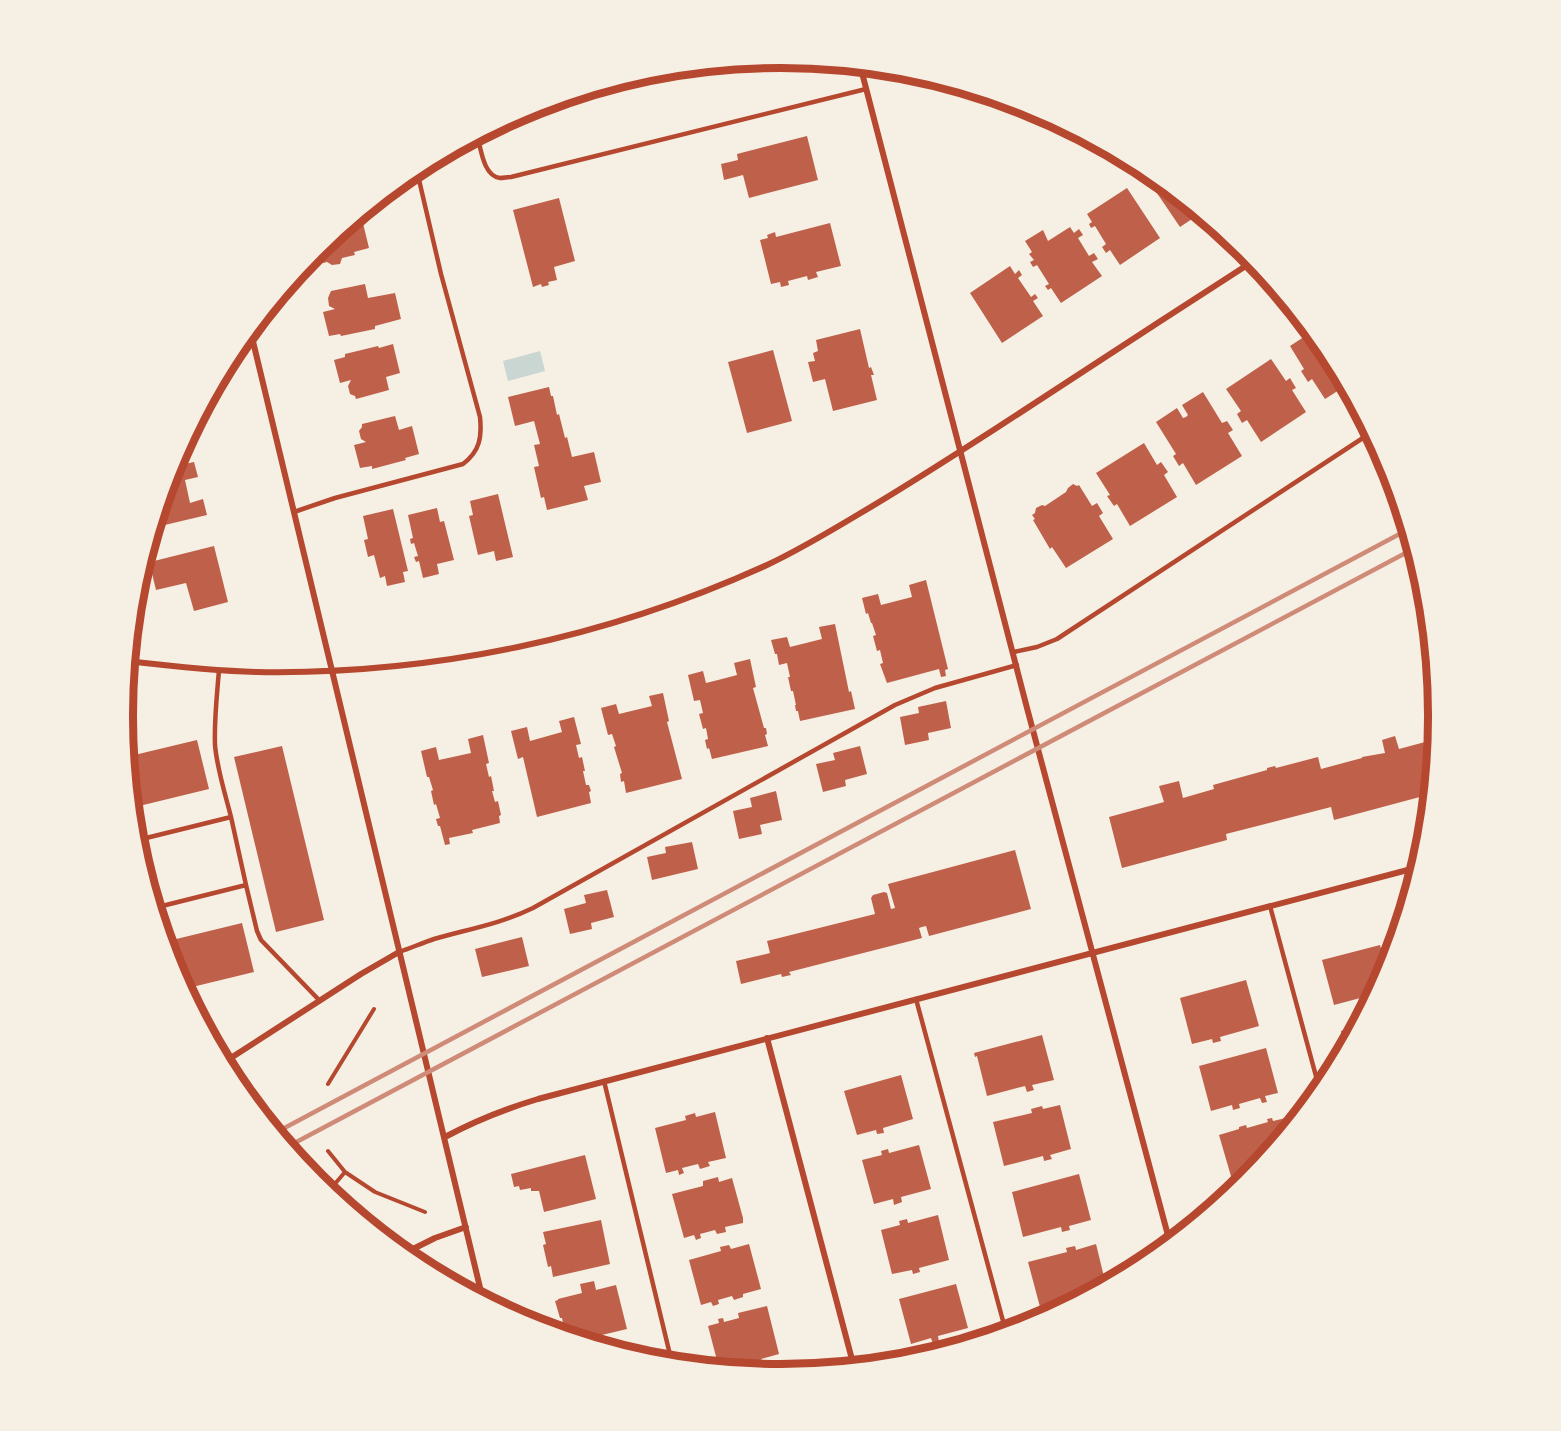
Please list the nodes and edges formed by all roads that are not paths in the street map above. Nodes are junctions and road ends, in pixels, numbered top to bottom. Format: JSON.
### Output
{"nodes":[{"id":1,"x":862,"y":73,"type":"edge"},
{"id":2,"x":866,"y":89,"type":"junction"},
{"id":3,"x":479,"y":142,"type":"edge"},
{"id":4,"x":419,"y":178,"type":"edge"},
{"id":5,"x":1247,"y":265,"type":"edge"},
{"id":6,"x":253,"y":340,"type":"edge"},
{"id":7,"x":1365,"y":436,"type":"edge"},
{"id":8,"x":961,"y":452,"type":"junction"},
{"id":9,"x":294,"y":512,"type":"junction"},
{"id":10,"x":1014,"y":652,"type":"junction"},
{"id":11,"x":135,"y":662,"type":"edge"},
{"id":12,"x":1017,"y":665,"type":"junction"},
{"id":13,"x":219,"y":670,"type":"junction"},
{"id":14,"x":332,"y":671,"type":"junction"},
{"id":15,"x":231,"y":817,"type":"junction"},
{"id":16,"x":144,"y":838,"type":"edge"},
{"id":17,"x":1409,"y":870,"type":"edge"},
{"id":18,"x":246,"y":885,"type":"junction"},
{"id":19,"x":162,"y":906,"type":"edge"},
{"id":20,"x":1269,"y":906,"type":"junction"},
{"id":21,"x":399,"y":952,"type":"junction"},
{"id":22,"x":1094,"y":953,"type":"junction"},
{"id":23,"x":916,"y":999,"type":"junction"},
{"id":24,"x":320,"y":1001,"type":"junction"},
{"id":25,"x":767,"y":1038,"type":"junction"},
{"id":26,"x":231,"y":1058,"type":"edge"},
{"id":27,"x":1317,"y":1079,"type":"edge"},
{"id":28,"x":604,"y":1081,"type":"junction"},
{"id":29,"x":444,"y":1137,"type":"junction"},
{"id":30,"x":466,"y":1227,"type":"junction"},
{"id":31,"x":1168,"y":1235,"type":"edge"},
{"id":32,"x":413,"y":1249,"type":"edge"},
{"id":33,"x":481,"y":1290,"type":"edge"},
{"id":34,"x":1004,"y":1323,"type":"edge"},
{"id":35,"x":670,"y":1354,"type":"edge"},
{"id":36,"x":852,"y":1359,"type":"edge"}],
"edges":[{"from":1,"to":2,"type":"street"},
{"from":2,"to":3,"type":"lane"},
{"from":2,"to":8,"type":"street"},
{"from":4,"to":9,"type":"lane"},
{"from":5,"to":8,"type":"street"},
{"from":6,"to":9,"type":"street"},
{"from":7,"to":10,"type":"lane"},
{"from":8,"to":10,"type":"street"},
{"from":8,"to":14,"type":"street"},
{"from":9,"to":14,"type":"street"},
{"from":10,"to":12,"type":"street"},
{"from":11,"to":13,"type":"street"},
{"from":12,"to":21,"type":"lane"},
{"from":12,"to":22,"type":"street"},
{"from":13,"to":14,"type":"street"},
{"from":13,"to":15,"type":"lane"},
{"from":14,"to":21,"type":"street"},
{"from":15,"to":16,"type":"lane"},
{"from":15,"to":18,"type":"lane"},
{"from":17,"to":20,"type":"street"},
{"from":18,"to":19,"type":"lane"},
{"from":18,"to":24,"type":"lane"},
{"from":20,"to":22,"type":"street"},
{"from":20,"to":27,"type":"lane"},
{"from":21,"to":24,"type":"street"},
{"from":21,"to":29,"type":"street"},
{"from":22,"to":23,"type":"street"},
{"from":22,"to":31,"type":"street"},
{"from":23,"to":25,"type":"street"},
{"from":23,"to":34,"type":"lane"},
{"from":24,"to":26,"type":"street"},
{"from":25,"to":28,"type":"street"},
{"from":25,"to":36,"type":"street"},
{"from":28,"to":29,"type":"street"},
{"from":28,"to":35,"type":"lane"},
{"from":29,"to":30,"type":"street"},
{"from":30,"to":32,"type":"street"},
{"from":30,"to":33,"type":"street"}]}
